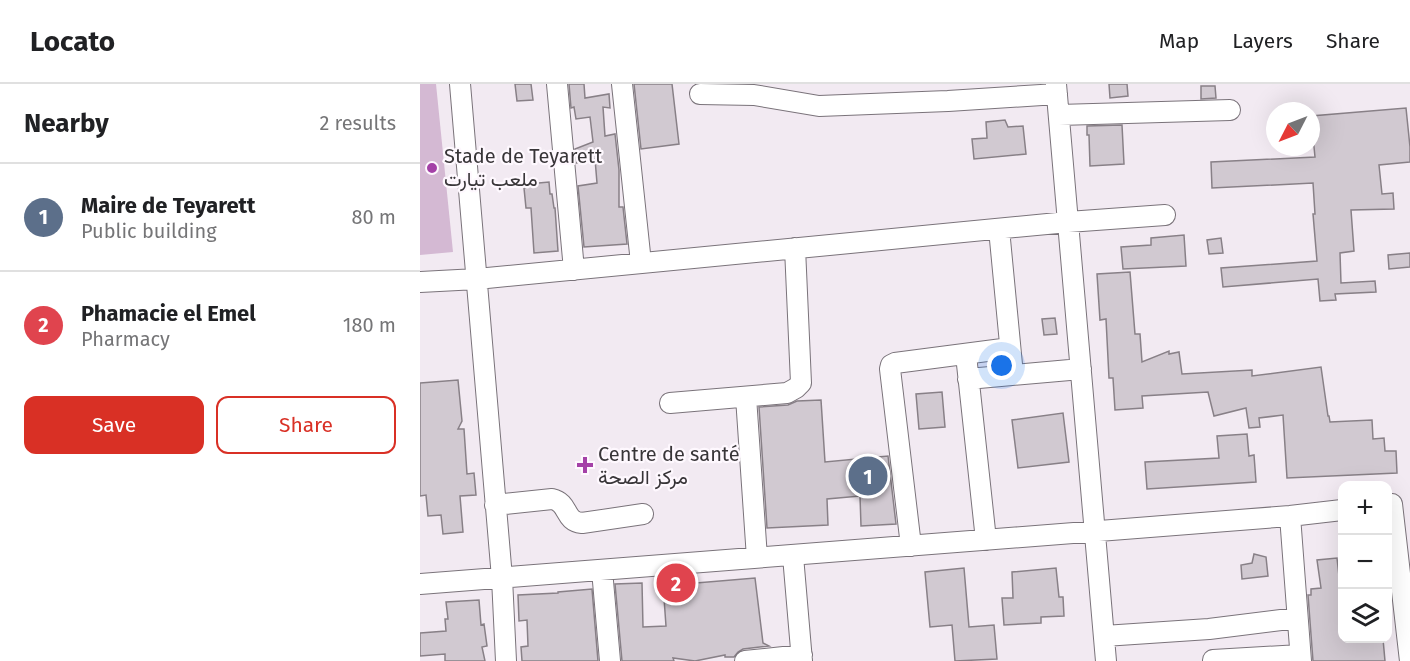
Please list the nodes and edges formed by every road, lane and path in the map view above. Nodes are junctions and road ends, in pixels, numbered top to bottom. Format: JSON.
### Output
{"nodes":[{"id":1,"x":460,"y":84,"type":"edge"},
{"id":2,"x":557,"y":84,"type":"edge"},
{"id":3,"x":622,"y":84,"type":"edge"},
{"id":4,"x":1056,"y":89,"type":"edge"},
{"id":5,"x":700,"y":94,"type":"dead end"},
{"id":6,"x":1230,"y":110,"type":"dead end"},
{"id":7,"x":1059,"y":115,"type":"junction"},
{"id":8,"x":1165,"y":215,"type":"dead end"},
{"id":9,"x":1068,"y":222,"type":"junction"},
{"id":10,"x":999,"y":229,"type":"junction"},
{"id":11,"x":795,"y":248,"type":"junction"},
{"id":12,"x":640,"y":263,"type":"junction"},
{"id":13,"x":574,"y":270,"type":"junction"},
{"id":14,"x":477,"y":279,"type":"junction"},
{"id":15,"x":420,"y":282,"type":"edge"},
{"id":16,"x":1010,"y":348,"type":"junction"},
{"id":17,"x":966,"y":355,"type":"junction"},
{"id":18,"x":1081,"y":369,"type":"junction"},
{"id":19,"x":1013,"y":375,"type":"junction"},
{"id":20,"x":968,"y":379,"type":"junction"},
{"id":21,"x":746,"y":397,"type":"junction"},
{"id":22,"x":670,"y":403,"type":"dead end"},
{"id":23,"x":1396,"y":504,"type":"edge"},
{"id":24,"x":495,"y":505,"type":"junction"},
{"id":25,"x":1338,"y":510,"type":"edge"},
{"id":26,"x":644,"y":514,"type":"dead end"},
{"id":27,"x":1290,"y":516,"type":"junction"},
{"id":28,"x":1095,"y":531,"type":"junction"},
{"id":29,"x":986,"y":540,"type":"junction"},
{"id":30,"x":911,"y":546,"type":"junction"},
{"id":31,"x":794,"y":556,"type":"junction"},
{"id":32,"x":758,"y":558,"type":"junction"},
{"id":33,"x":602,"y":570,"type":"junction"},
{"id":34,"x":501,"y":578,"type":"junction"},
{"id":35,"x":420,"y":584,"type":"edge"},
{"id":36,"x":1297,"y":618,"type":"junction"},
{"id":37,"x":1209,"y":629,"type":"junction"},
{"id":38,"x":1104,"y":636,"type":"junction"},
{"id":39,"x":802,"y":658,"type":"edge"},
{"id":40,"x":1300,"y":658,"type":"edge"},
{"id":41,"x":506,"y":661,"type":"edge"},
{"id":42,"x":610,"y":661,"type":"edge"},
{"id":43,"x":746,"y":661,"type":"edge"},
{"id":44,"x":1106,"y":661,"type":"edge"},
{"id":45,"x":1214,"y":661,"type":"edge"},
{"id":46,"x":1410,"y":661,"type":"edge"}],
"edges":[{"from":1,"to":14,"type":"street"},
{"from":2,"to":13,"type":"street"},
{"from":3,"to":12,"type":"street"},
{"from":4,"to":5,"type":"street"},
{"from":4,"to":7,"type":"street"},
{"from":6,"to":7,"type":"street"},
{"from":7,"to":9,"type":"street"},
{"from":8,"to":9,"type":"street"},
{"from":9,"to":10,"type":"street"},
{"from":9,"to":18,"type":"street"},
{"from":10,"to":11,"type":"street"},
{"from":10,"to":16,"type":"street"},
{"from":11,"to":12,"type":"street"},
{"from":11,"to":21,"type":"street"},
{"from":12,"to":13,"type":"street"},
{"from":13,"to":14,"type":"street"},
{"from":14,"to":15,"type":"street"},
{"from":14,"to":24,"type":"street"},
{"from":16,"to":17,"type":"street"},
{"from":16,"to":19,"type":"street"},
{"from":17,"to":20,"type":"street"},
{"from":17,"to":30,"type":"street"},
{"from":18,"to":19,"type":"street"},
{"from":18,"to":28,"type":"street"},
{"from":19,"to":20,"type":"street"},
{"from":20,"to":29,"type":"street"},
{"from":21,"to":22,"type":"street"},
{"from":21,"to":32,"type":"street"},
{"from":23,"to":46,"type":"street"},
{"from":24,"to":26,"type":"street"},
{"from":24,"to":34,"type":"street"},
{"from":25,"to":27,"type":"street"},
{"from":27,"to":28,"type":"street"},
{"from":27,"to":36,"type":"street"},
{"from":28,"to":29,"type":"street"},
{"from":28,"to":38,"type":"street"},
{"from":29,"to":30,"type":"street"},
{"from":30,"to":31,"type":"street"},
{"from":31,"to":32,"type":"street"},
{"from":31,"to":39,"type":"street"},
{"from":32,"to":33,"type":"street"},
{"from":33,"to":34,"type":"street"},
{"from":33,"to":42,"type":"street"},
{"from":34,"to":35,"type":"street"},
{"from":34,"to":41,"type":"street"},
{"from":36,"to":37,"type":"street"},
{"from":36,"to":40,"type":"street"},
{"from":37,"to":38,"type":"street"},
{"from":37,"to":45,"type":"street"},
{"from":38,"to":44,"type":"street"},
{"from":39,"to":43,"type":"street"},
{"from":40,"to":45,"type":"street"}]}
